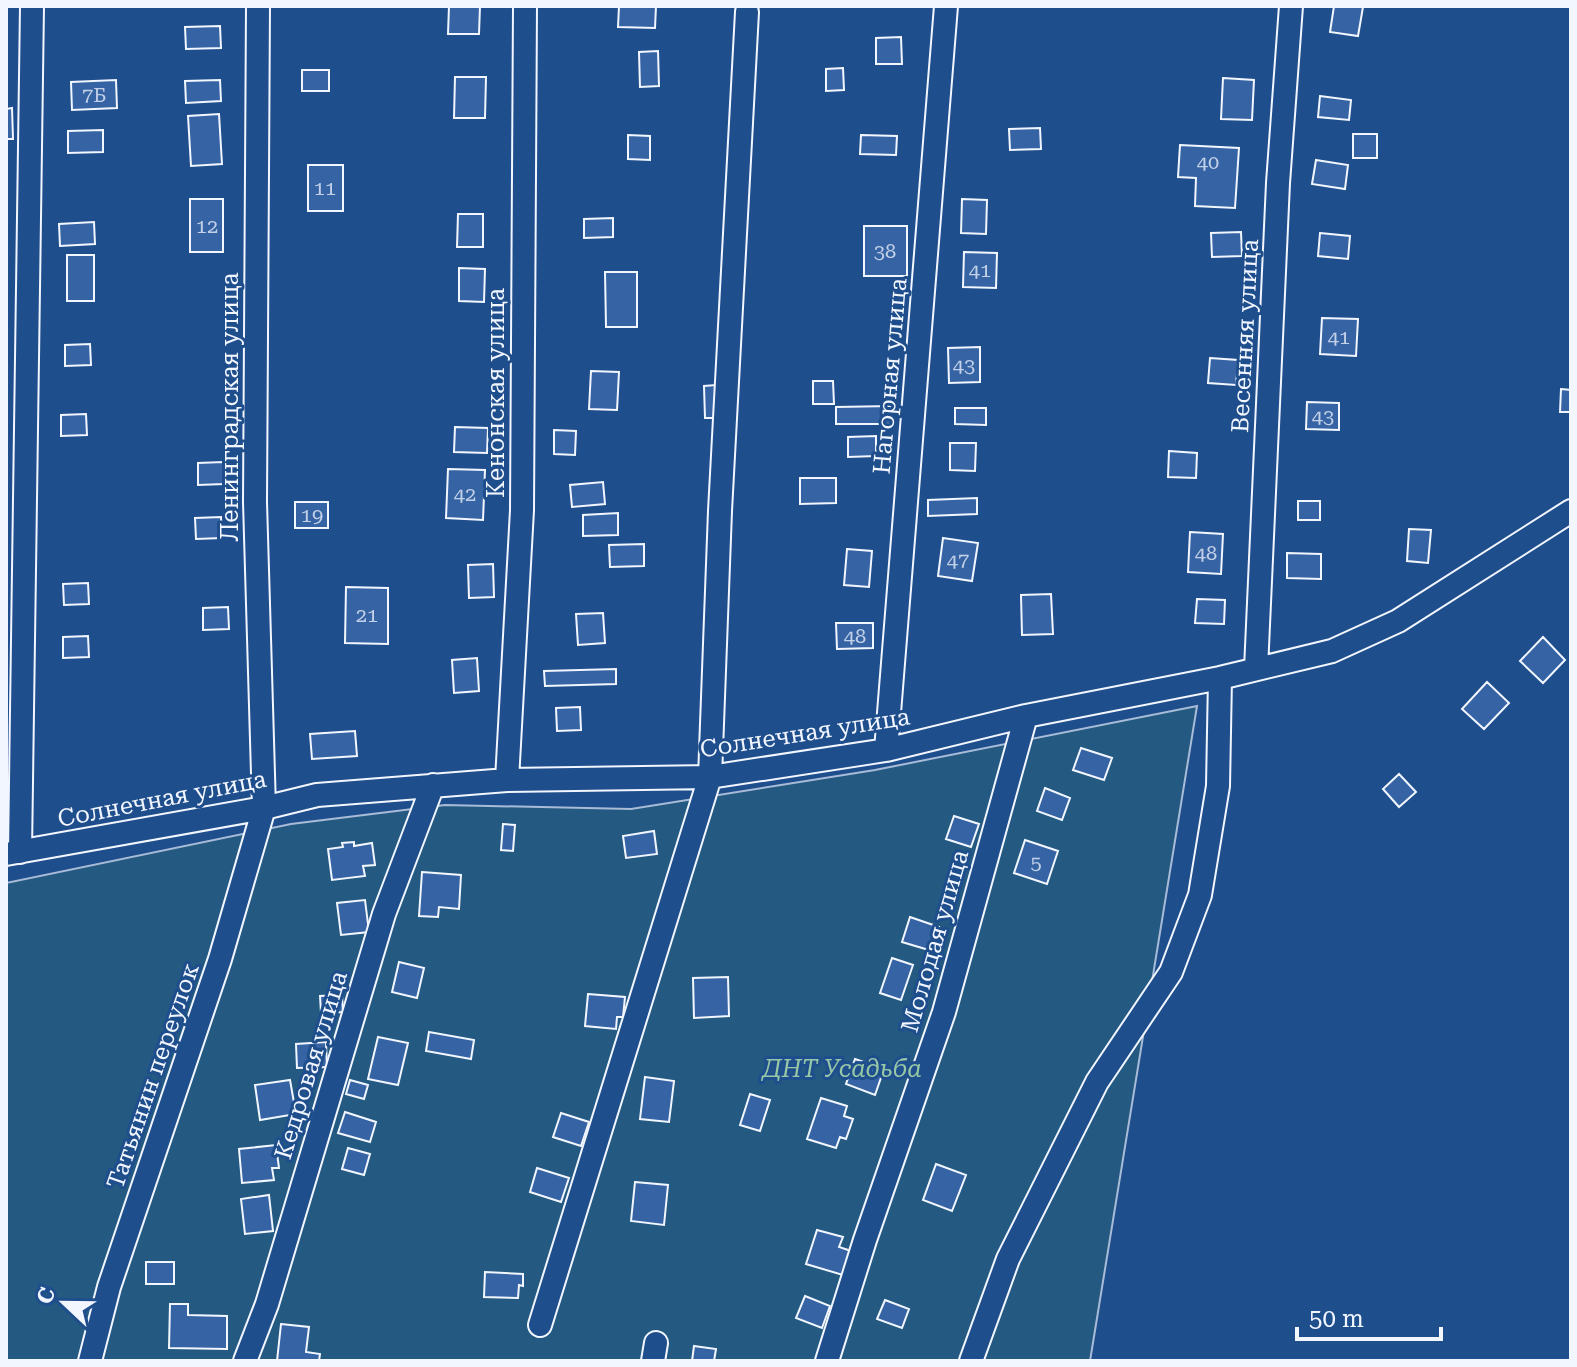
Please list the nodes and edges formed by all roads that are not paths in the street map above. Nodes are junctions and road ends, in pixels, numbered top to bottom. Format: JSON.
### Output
{"nodes":[{"id":1,"x":32,"y":6,"type":"edge"},
{"id":2,"x":258,"y":6,"type":"edge"},
{"id":3,"x":525,"y":6,"type":"edge"},
{"id":4,"x":946,"y":6,"type":"edge"},
{"id":5,"x":1291,"y":6,"type":"edge"},
{"id":6,"x":747,"y":12,"type":"dead end"},
{"id":7,"x":1571,"y":511,"type":"edge"},
{"id":8,"x":1256,"y":669,"type":"junction"},
{"id":9,"x":1220,"y":678,"type":"junction"},
{"id":10,"x":1026,"y":716,"type":"junction"},
{"id":11,"x":886,"y":750,"type":"junction"},
{"id":12,"x":710,"y":777,"type":"junction"},
{"id":13,"x":507,"y":780,"type":"junction"},
{"id":14,"x":433,"y":785,"type":"junction"},
{"id":15,"x":264,"y":808,"type":"junction"},
{"id":16,"x":13,"y":853,"type":"edge"},
{"id":17,"x":540,"y":1325,"type":"dead end"},
{"id":18,"x":90,"y":1361,"type":"edge"},
{"id":19,"x":245,"y":1361,"type":"edge"},
{"id":20,"x":827,"y":1361,"type":"edge"},
{"id":21,"x":971,"y":1361,"type":"edge"}],
"edges":[{"from":1,"to":16,"type":"street"},
{"from":2,"to":15,"type":"street","name":"Ленинградская улица"},
{"from":3,"to":13,"type":"street","name":"Кенонская улица"},
{"from":4,"to":11,"type":"street","name":"Нагорная улица"},
{"from":5,"to":8,"type":"street","name":"Весенняя улица"},
{"from":6,"to":12,"type":"street"},
{"from":7,"to":8,"type":"street","name":"Солнечная улица"},
{"from":8,"to":9,"type":"street","name":"Солнечная улица"},
{"from":9,"to":10,"type":"street","name":"Солнечная улица"},
{"from":9,"to":21,"type":"street"},
{"from":10,"to":11,"type":"street","name":"Солнечная улица"},
{"from":10,"to":20,"type":"street","name":"Молодая улица"},
{"from":11,"to":12,"type":"street","name":"Солнечная улица"},
{"from":12,"to":13,"type":"street","name":"Солнечная улица"},
{"from":12,"to":17,"type":"street"},
{"from":13,"to":14,"type":"street","name":"Солнечная улица"},
{"from":14,"to":15,"type":"street","name":"Солнечная улица"},
{"from":14,"to":19,"type":"street","name":"Кедровая улица"},
{"from":15,"to":16,"type":"street","name":"Солнечная улица"},
{"from":15,"to":18,"type":"street","name":"Татьянин переулок"}]}
